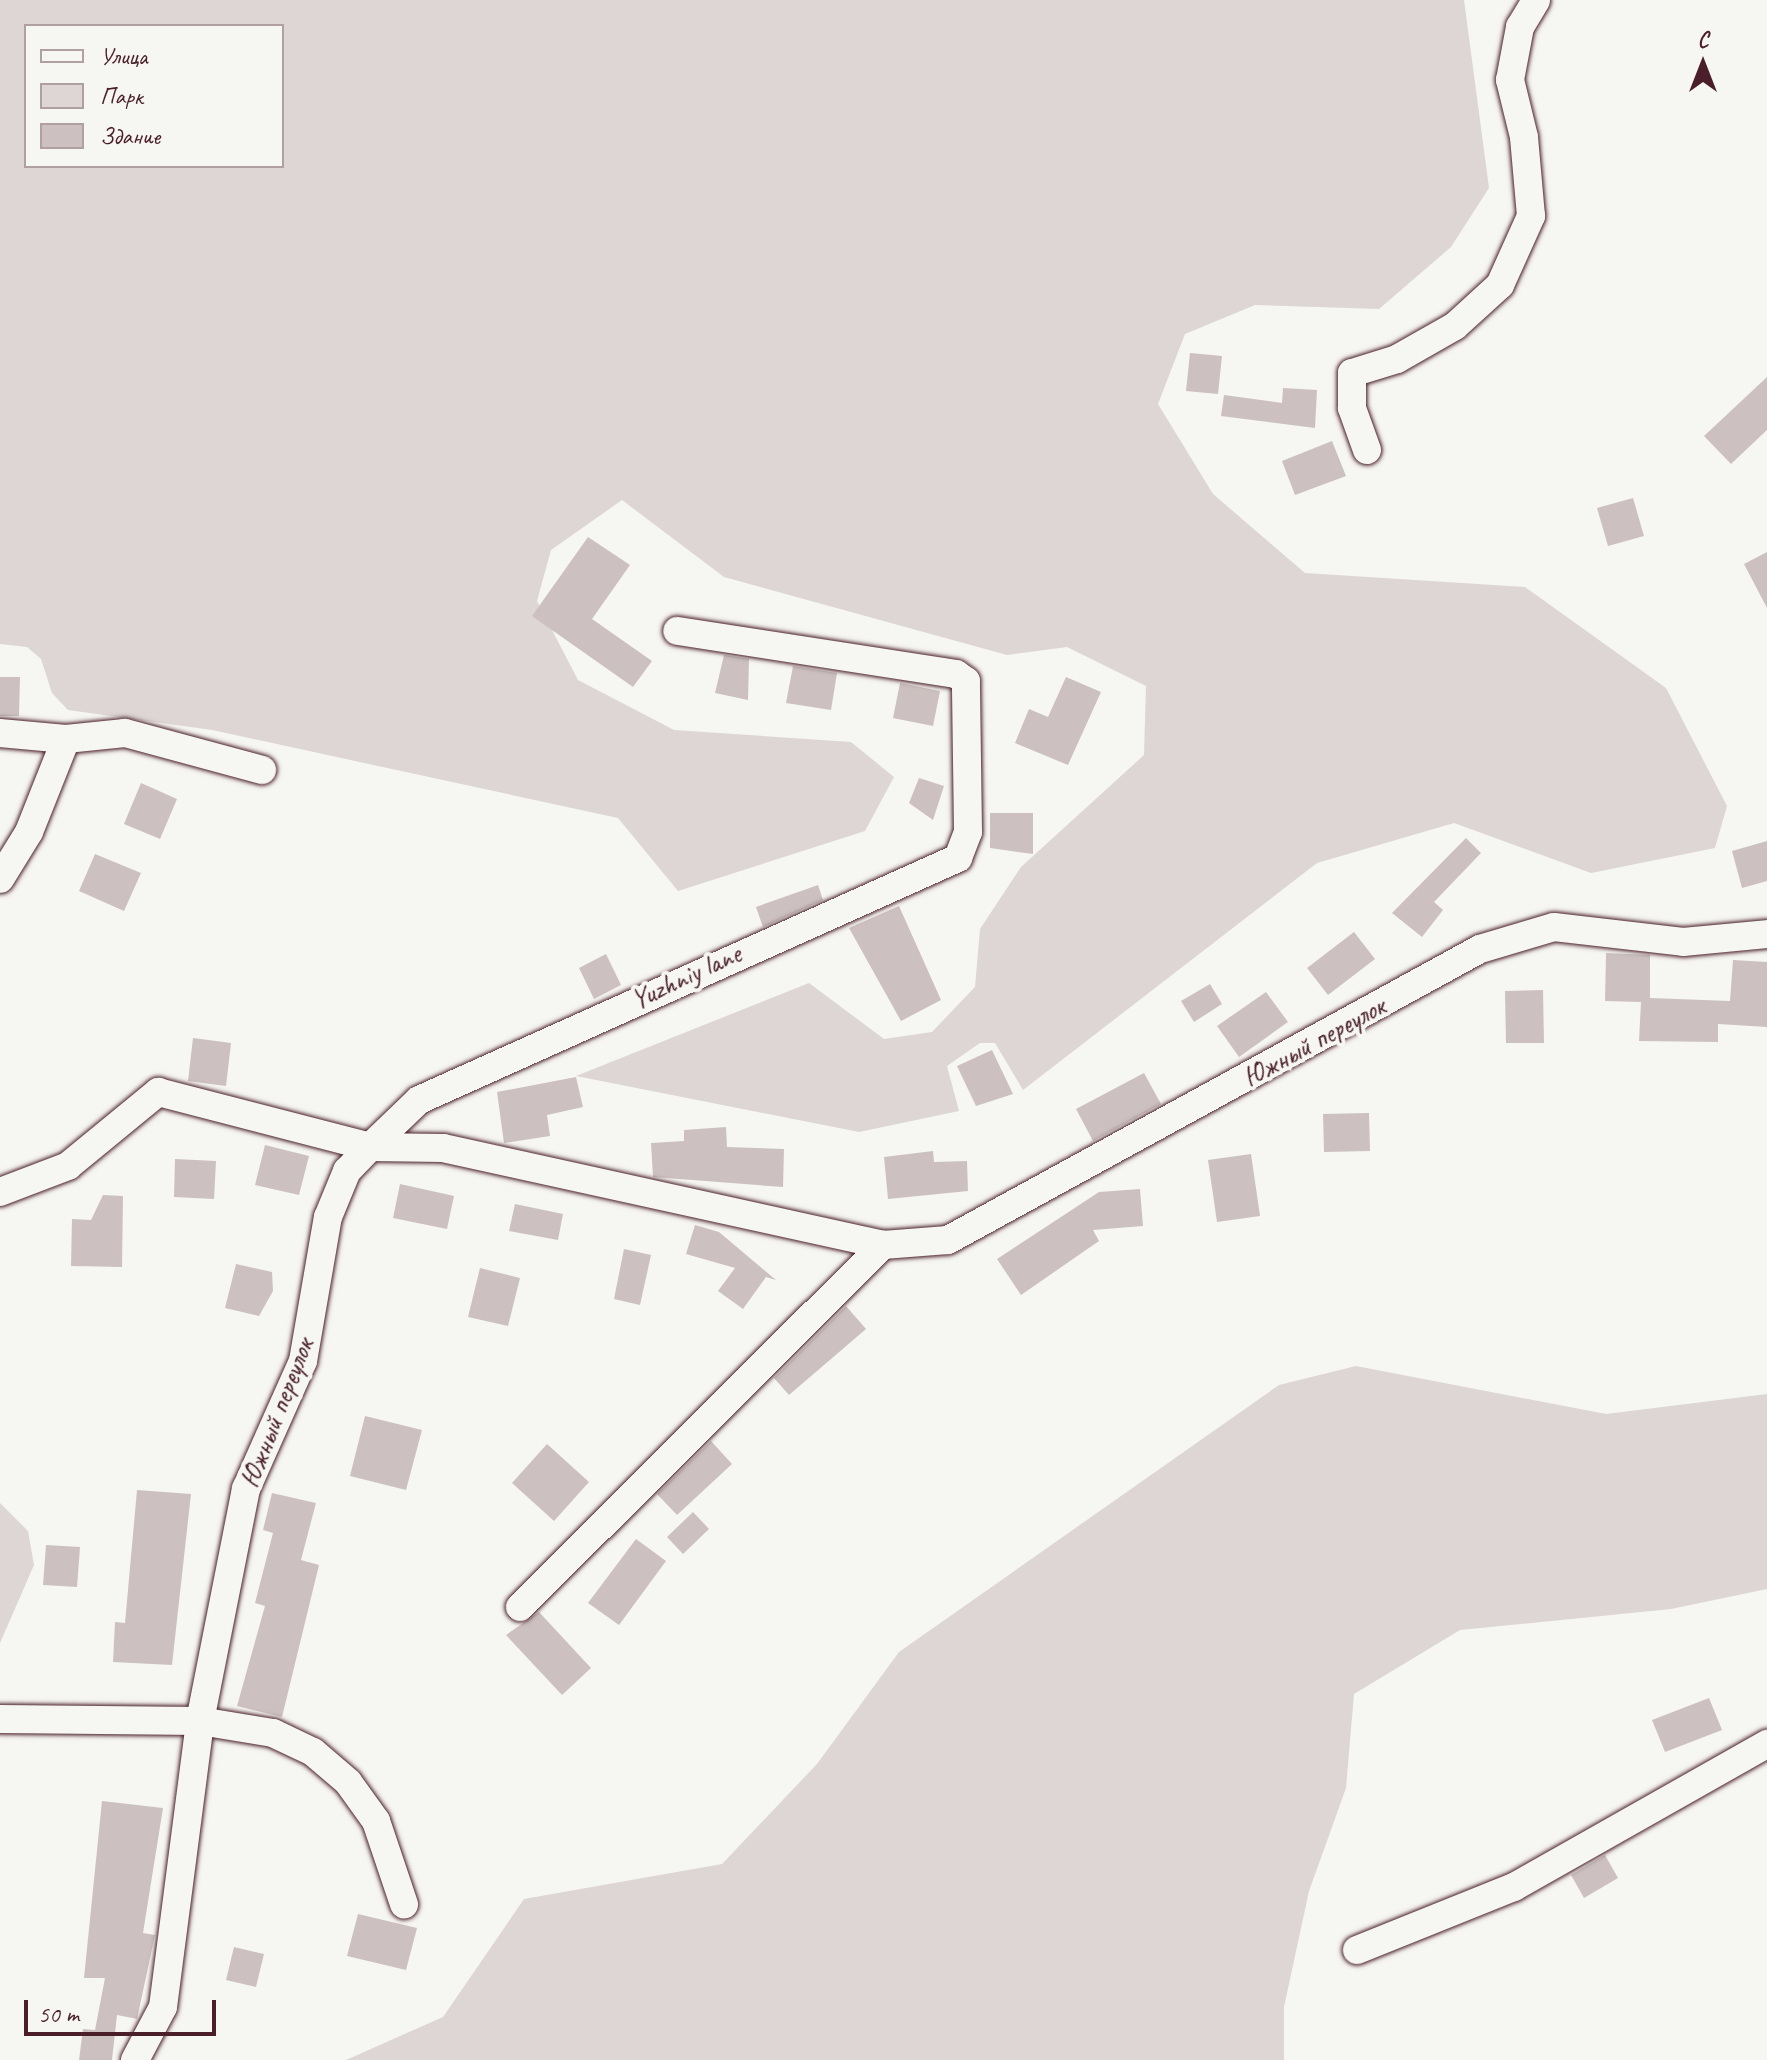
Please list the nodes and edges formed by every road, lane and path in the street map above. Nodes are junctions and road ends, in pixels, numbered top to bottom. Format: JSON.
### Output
{"nodes":[{"id":1,"x":1536,"y":0,"type":"edge"},
{"id":2,"x":1367,"y":450,"type":"dead end"},
{"id":3,"x":677,"y":631,"type":"dead end"},
{"id":4,"x":0,"y":733,"type":"edge"},
{"id":5,"x":57,"y":738,"type":"junction"},
{"id":6,"x":262,"y":770,"type":"dead end"},
{"id":7,"x":0,"y":879,"type":"edge"},
{"id":8,"x":1767,"y":934,"type":"edge"},
{"id":9,"x":370,"y":1147,"type":"junction"},
{"id":10,"x":0,"y":1192,"type":"edge"},
{"id":11,"x":883,"y":1245,"type":"junction"},
{"id":12,"x":520,"y":1607,"type":"dead end"},
{"id":13,"x":0,"y":1719,"type":"edge"},
{"id":14,"x":200,"y":1721,"type":"junction"},
{"id":15,"x":1767,"y":1744,"type":"edge"},
{"id":16,"x":404,"y":1904,"type":"dead end"},
{"id":17,"x":1357,"y":1950,"type":"dead end"},
{"id":18,"x":135,"y":2060,"type":"edge"}],
"edges":[{"from":1,"to":2,"type":"street"},
{"from":3,"to":9,"type":"street","name":"Yuzhniy lane"},
{"from":4,"to":5,"type":"street"},
{"from":5,"to":6,"type":"street"},
{"from":5,"to":7,"type":"street"},
{"from":8,"to":11,"type":"street","name":"Южный переулок"},
{"from":9,"to":10,"type":"street"},
{"from":9,"to":11,"type":"street","name":"Южный переулок"},
{"from":9,"to":14,"type":"street","name":"Южный переулок"},
{"from":11,"to":12,"type":"street"},
{"from":13,"to":14,"type":"street"},
{"from":14,"to":16,"type":"street"},
{"from":14,"to":18,"type":"street","name":"Южный переулок"},
{"from":15,"to":17,"type":"street"}]}
